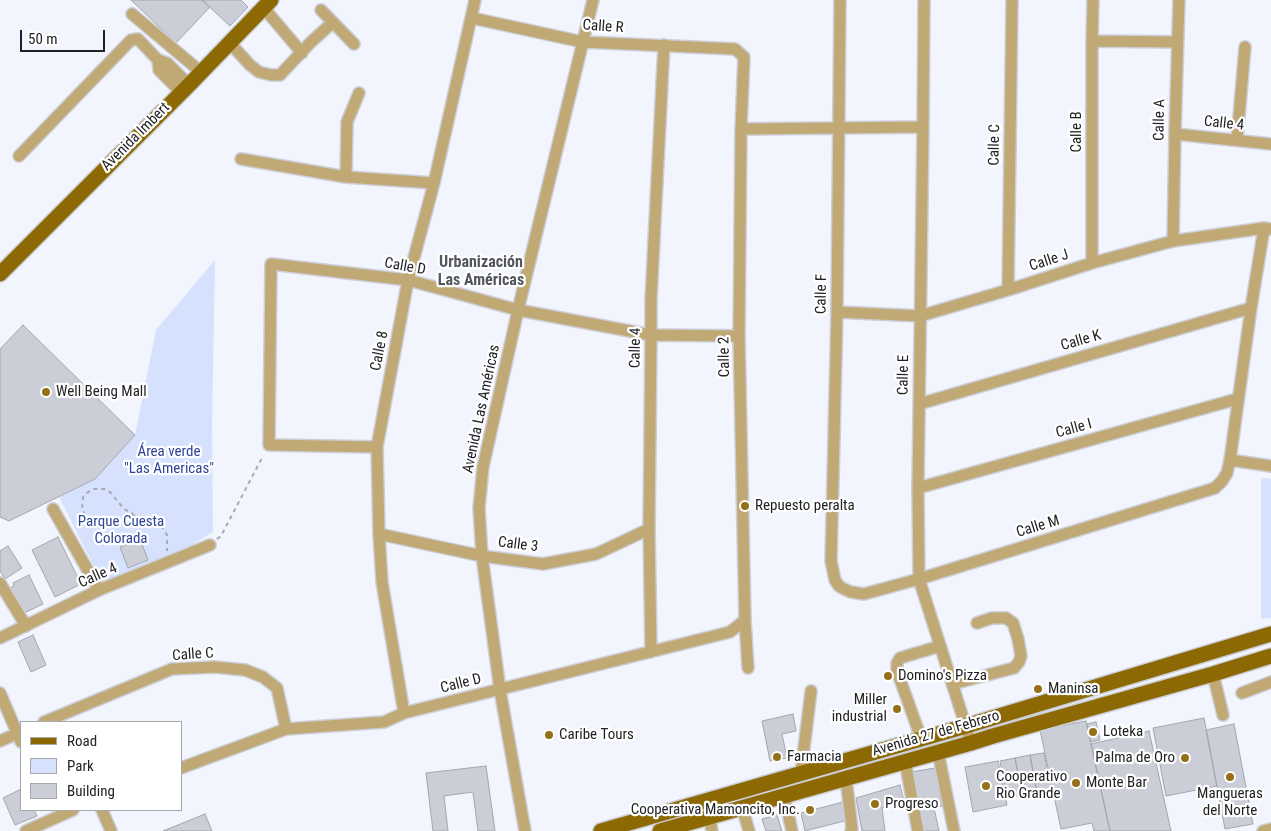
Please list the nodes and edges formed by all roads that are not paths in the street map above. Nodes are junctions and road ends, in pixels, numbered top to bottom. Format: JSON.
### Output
{"nodes":[{"id":1,"x":475,"y":0,"type":"edge"},
{"id":2,"x":593,"y":0,"type":"edge"},
{"id":3,"x":840,"y":0,"type":"edge"},
{"id":4,"x":924,"y":0,"type":"edge"},
{"id":5,"x":1012,"y":0,"type":"edge"},
{"id":6,"x":1093,"y":0,"type":"edge"},
{"id":7,"x":1179,"y":0,"type":"edge"},
{"id":8,"x":267,"y":4,"type":"edge"},
{"id":9,"x":321,"y":10,"type":"dead end"},
{"id":10,"x":132,"y":14,"type":"dead end"},
{"id":11,"x":472,"y":18,"type":"junction"},
{"id":12,"x":333,"y":22,"type":"junction"},
{"id":13,"x":1092,"y":41,"type":"junction"},
{"id":14,"x":230,"y":42,"type":"junction"},
{"id":15,"x":583,"y":42,"type":"junction"},
{"id":16,"x":1177,"y":42,"type":"junction"},
{"id":17,"x":354,"y":44,"type":"dead end"},
{"id":18,"x":664,"y":45,"type":"junction"},
{"id":19,"x":1245,"y":47,"type":"dead end"},
{"id":20,"x":735,"y":49,"type":"joint"},
{"id":21,"x":302,"y":52,"type":"junction"},
{"id":22,"x":201,"y":72,"type":"junction"},
{"id":23,"x":185,"y":89,"type":"junction"},
{"id":24,"x":359,"y":93,"type":"dead end"},
{"id":25,"x":923,"y":127,"type":"junction"},
{"id":26,"x":839,"y":128,"type":"junction"},
{"id":27,"x":742,"y":129,"type":"junction"},
{"id":28,"x":1175,"y":134,"type":"junction"},
{"id":29,"x":1238,"y":140,"type":"junction"},
{"id":30,"x":1271,"y":144,"type":"edge"},
{"id":31,"x":19,"y":156,"type":"dead end"},
{"id":32,"x":241,"y":159,"type":"dead end"},
{"id":33,"x":346,"y":176,"type":"junction"},
{"id":34,"x":434,"y":183,"type":"junction"},
{"id":35,"x":1268,"y":229,"type":"edge"},
{"id":36,"x":1173,"y":241,"type":"junction"},
{"id":37,"x":1092,"y":263,"type":"junction"},
{"id":38,"x":0,"y":274,"type":"edge"},
{"id":39,"x":408,"y":280,"type":"junction"},
{"id":40,"x":1008,"y":290,"type":"junction"},
{"id":41,"x":1251,"y":308,"type":"junction"},
{"id":42,"x":518,"y":310,"type":"junction"},
{"id":43,"x":836,"y":312,"type":"junction"},
{"id":44,"x":920,"y":316,"type":"junction"},
{"id":45,"x":650,"y":335,"type":"junction"},
{"id":46,"x":739,"y":336,"type":"junction"},
{"id":47,"x":1237,"y":400,"type":"junction"},
{"id":48,"x":919,"y":404,"type":"junction"},
{"id":49,"x":377,"y":446,"type":"junction"},
{"id":50,"x":1230,"y":460,"type":"junction"},
{"id":51,"x":1271,"y":466,"type":"edge"},
{"id":52,"x":918,"y":488,"type":"junction"},
{"id":53,"x":53,"y":510,"type":"dead end"},
{"id":54,"x":649,"y":529,"type":"junction"},
{"id":55,"x":379,"y":534,"type":"junction"},
{"id":56,"x":210,"y":545,"type":"road end"},
{"id":57,"x":482,"y":556,"type":"junction"},
{"id":58,"x":919,"y":579,"type":"junction"},
{"id":59,"x":0,"y":583,"type":"edge"},
{"id":60,"x":839,"y":586,"type":"joint"},
{"id":61,"x":100,"y":590,"type":"junction"},
{"id":62,"x":746,"y":620,"type":"junction"},
{"id":63,"x":977,"y":623,"type":"dead end"},
{"id":64,"x":26,"y":626,"type":"junction"},
{"id":65,"x":1271,"y":634,"type":"edge"},
{"id":66,"x":0,"y":638,"type":"edge"},
{"id":67,"x":940,"y":646,"type":"junction"},
{"id":68,"x":652,"y":652,"type":"junction"},
{"id":69,"x":1271,"y":656,"type":"edge"},
{"id":70,"x":748,"y":668,"type":"dead end"},
{"id":71,"x":1213,"y":674,"type":"junction"},
{"id":72,"x":1271,"y":682,"type":"edge"},
{"id":73,"x":952,"y":684,"type":"junction"},
{"id":74,"x":500,"y":690,"type":"junction"},
{"id":75,"x":811,"y":691,"type":"dead end"},
{"id":76,"x":0,"y":693,"type":"edge"},
{"id":77,"x":1242,"y":693,"type":"dead end"},
{"id":78,"x":404,"y":713,"type":"junction"},
{"id":79,"x":1223,"y":715,"type":"dead end"},
{"id":80,"x":46,"y":721,"type":"edge"},
{"id":81,"x":966,"y":726,"type":"junction"},
{"id":82,"x":286,"y":729,"type":"junction"},
{"id":83,"x":20,"y":736,"type":"edge"},
{"id":84,"x":921,"y":738,"type":"junction"},
{"id":85,"x":0,"y":741,"type":"edge"},
{"id":86,"x":971,"y":743,"type":"junction"},
{"id":87,"x":938,"y":752,"type":"junction"},
{"id":88,"x":904,"y":761,"type":"junction"},
{"id":89,"x":182,"y":768,"type":"edge"},
{"id":90,"x":801,"y":773,"type":"junction"},
{"id":91,"x":846,"y":778,"type":"junction"},
{"id":92,"x":784,"y":795,"type":"junction"},
{"id":93,"x":706,"y":800,"type":"junction"},
{"id":94,"x":742,"y":807,"type":"junction"},
{"id":95,"x":68,"y":811,"type":"edge"},
{"id":96,"x":102,"y":811,"type":"edge"},
{"id":97,"x":53,"y":814,"type":"edge"},
{"id":98,"x":711,"y":824,"type":"edge"},
{"id":99,"x":1271,"y":829,"type":"edge"},
{"id":100,"x":26,"y":831,"type":"edge"},
{"id":101,"x":111,"y":831,"type":"edge"},
{"id":102,"x":525,"y":831,"type":"edge"},
{"id":103,"x":601,"y":831,"type":"edge"},
{"id":104,"x":660,"y":831,"type":"edge"},
{"id":105,"x":749,"y":831,"type":"edge"},
{"id":106,"x":792,"y":831,"type":"edge"},
{"id":107,"x":851,"y":831,"type":"edge"},
{"id":108,"x":918,"y":831,"type":"edge"},
{"id":109,"x":954,"y":831,"type":"edge"},
{"id":110,"x":1263,"y":831,"type":"edge"}],
"edges":[{"from":1,"to":11,"type":"street","name":"Calle 8"},
{"from":2,"to":15,"type":"street","name":"Avenida Las Américas"},
{"from":3,"to":26,"type":"street","name":"Calle F"},
{"from":4,"to":25,"type":"street","name":"Calle E"},
{"from":5,"to":40,"type":"street","name":"Calle C"},
{"from":6,"to":13,"type":"street","name":"Calle B"},
{"from":7,"to":16,"type":"street","name":"Calle A"},
{"from":8,"to":14,"type":"main road","name":"Avenida Imbert"},
{"from":8,"to":21,"type":"street"},
{"from":9,"to":12,"type":"street"},
{"from":10,"to":22,"type":"street"},
{"from":11,"to":15,"type":"street","name":"Calle R"},
{"from":11,"to":34,"type":"street","name":"Calle 8"},
{"from":12,"to":17,"type":"street"},
{"from":12,"to":21,"type":"street"},
{"from":13,"to":16,"type":"street"},
{"from":13,"to":37,"type":"street","name":"Calle B"},
{"from":14,"to":21,"type":"street"},
{"from":14,"to":22,"type":"main road","name":"Avenida Imbert"},
{"from":15,"to":18,"type":"street","name":"Calle R"},
{"from":15,"to":42,"type":"street","name":"Avenida Las Américas"},
{"from":16,"to":28,"type":"street","name":"Calle A"},
{"from":18,"to":20,"type":"street","name":"Calle R"},
{"from":18,"to":45,"type":"street","name":"Calle 4"},
{"from":19,"to":29,"type":"street"},
{"from":20,"to":27,"type":"street","name":"Calle 2"},
{"from":22,"to":23,"type":"main road","name":"Avenida Imbert"},
{"from":23,"to":31,"type":"street"},
{"from":23,"to":38,"type":"main road","name":"Avenida Imbert"},
{"from":24,"to":33,"type":"street"},
{"from":25,"to":26,"type":"street"},
{"from":25,"to":44,"type":"street","name":"Calle E"},
{"from":26,"to":27,"type":"street"},
{"from":26,"to":43,"type":"street","name":"Calle F"},
{"from":27,"to":46,"type":"street","name":"Calle 2"},
{"from":28,"to":29,"type":"street","name":"Calle 4"},
{"from":28,"to":36,"type":"street","name":"Calle A"},
{"from":29,"to":30,"type":"street","name":"Calle 4"},
{"from":32,"to":33,"type":"street"},
{"from":33,"to":34,"type":"street"},
{"from":34,"to":39,"type":"street","name":"Calle 8"},
{"from":35,"to":36,"type":"street","name":"Calle J"},
{"from":35,"to":41,"type":"street","name":"Calle M"},
{"from":36,"to":37,"type":"street","name":"Calle J"},
{"from":37,"to":40,"type":"street","name":"Calle J"},
{"from":39,"to":42,"type":"street","name":"Calle D"},
{"from":39,"to":49,"type":"street","name":"Calle 8"},
{"from":39,"to":49,"type":"street","name":"Calle D"},
{"from":40,"to":44,"type":"street","name":"Calle J"},
{"from":41,"to":47,"type":"street","name":"Calle M"},
{"from":41,"to":48,"type":"street","name":"Calle K"},
{"from":42,"to":45,"type":"street","name":"Calle D"},
{"from":42,"to":57,"type":"street","name":"Avenida Las Américas"},
{"from":43,"to":44,"type":"street","name":"Calle J"},
{"from":43,"to":60,"type":"street","name":"Calle F"},
{"from":44,"to":48,"type":"street","name":"Calle E"},
{"from":45,"to":46,"type":"street","name":"Calle D"},
{"from":45,"to":54,"type":"street","name":"Calle 4"},
{"from":46,"to":62,"type":"street","name":"Calle 2"},
{"from":47,"to":50,"type":"street","name":"Calle M"},
{"from":47,"to":52,"type":"street","name":"Calle I"},
{"from":48,"to":52,"type":"street","name":"Calle E"},
{"from":49,"to":55,"type":"street","name":"Calle 8"},
{"from":50,"to":51,"type":"street"},
{"from":50,"to":58,"type":"street","name":"Calle M"},
{"from":52,"to":58,"type":"street","name":"Calle E"},
{"from":53,"to":61,"type":"street"},
{"from":54,"to":57,"type":"street","name":"Calle 3"},
{"from":54,"to":68,"type":"street","name":"Calle 4"},
{"from":55,"to":57,"type":"street","name":"Calle 3"},
{"from":55,"to":78,"type":"street","name":"Calle 8"},
{"from":56,"to":61,"type":"street","name":"Calle 4"},
{"from":57,"to":74,"type":"street","name":"Avenida Las Américas"},
{"from":58,"to":60,"type":"street","name":"Calle M"},
{"from":58,"to":67,"type":"street","name":"Calle E"},
{"from":59,"to":64,"type":"street"},
{"from":61,"to":64,"type":"street","name":"Calle 4"},
{"from":62,"to":68,"type":"street","name":"Calle D"},
{"from":62,"to":70,"type":"street","name":"Calle 2"},
{"from":63,"to":73,"type":"street"},
{"from":64,"to":66,"type":"street","name":"Calle 4"},
{"from":65,"to":81,"type":"main road","name":"Avenida 27 de Febrero"},
{"from":67,"to":73,"type":"street","name":"Calle E"},
{"from":67,"to":84,"type":"street"},
{"from":68,"to":74,"type":"street","name":"Calle D"},
{"from":69,"to":71,"type":"main road","name":"Avenida 27 de Febrero"},
{"from":71,"to":79,"type":"street"},
{"from":71,"to":86,"type":"main road","name":"Avenida 27 de Febrero"},
{"from":72,"to":77,"type":"street"},
{"from":73,"to":81,"type":"street","name":"Calle E"},
{"from":74,"to":78,"type":"street","name":"Calle D"},
{"from":74,"to":102,"type":"street","name":"Avenida Las Américas"},
{"from":75,"to":90,"type":"street"},
{"from":76,"to":83,"type":"street"},
{"from":78,"to":82,"type":"street","name":"Calle D"},
{"from":80,"to":82,"type":"street","name":"Calle C"},
{"from":81,"to":84,"type":"main road","name":"Avenida 27 de Febrero"},
{"from":81,"to":86,"type":"street","name":"Calle E"},
{"from":82,"to":89,"type":"street","name":"Calle D"},
{"from":83,"to":85,"type":"street"},
{"from":84,"to":90,"type":"main road","name":"Avenida 27 de Febrero"},
{"from":86,"to":87,"type":"main road","name":"Avenida 27 de Febrero"},
{"from":87,"to":88,"type":"main road","name":"Avenida 27 de Febrero"},
{"from":87,"to":109,"type":"street"},
{"from":88,"to":91,"type":"main road","name":"Avenida 27 de Febrero"},
{"from":88,"to":108,"type":"street"},
{"from":90,"to":93,"type":"main road","name":"Avenida 27 de Febrero"},
{"from":91,"to":92,"type":"main road","name":"Avenida 27 de Febrero"},
{"from":91,"to":107,"type":"street"},
{"from":92,"to":94,"type":"main road","name":"Avenida 27 de Febrero"},
{"from":92,"to":106,"type":"street"},
{"from":93,"to":98,"type":"street"},
{"from":93,"to":103,"type":"main road","name":"Avenida 27 de Febrero"},
{"from":94,"to":98,"type":"main road","name":"Avenida 27 de Febrero"},
{"from":94,"to":105,"type":"street"},
{"from":95,"to":97,"type":"street"},
{"from":96,"to":101,"type":"street"},
{"from":97,"to":100,"type":"street"},
{"from":98,"to":104,"type":"main road","name":"Avenida 27 de Febrero"},
{"from":99,"to":110,"type":"street"}]}
